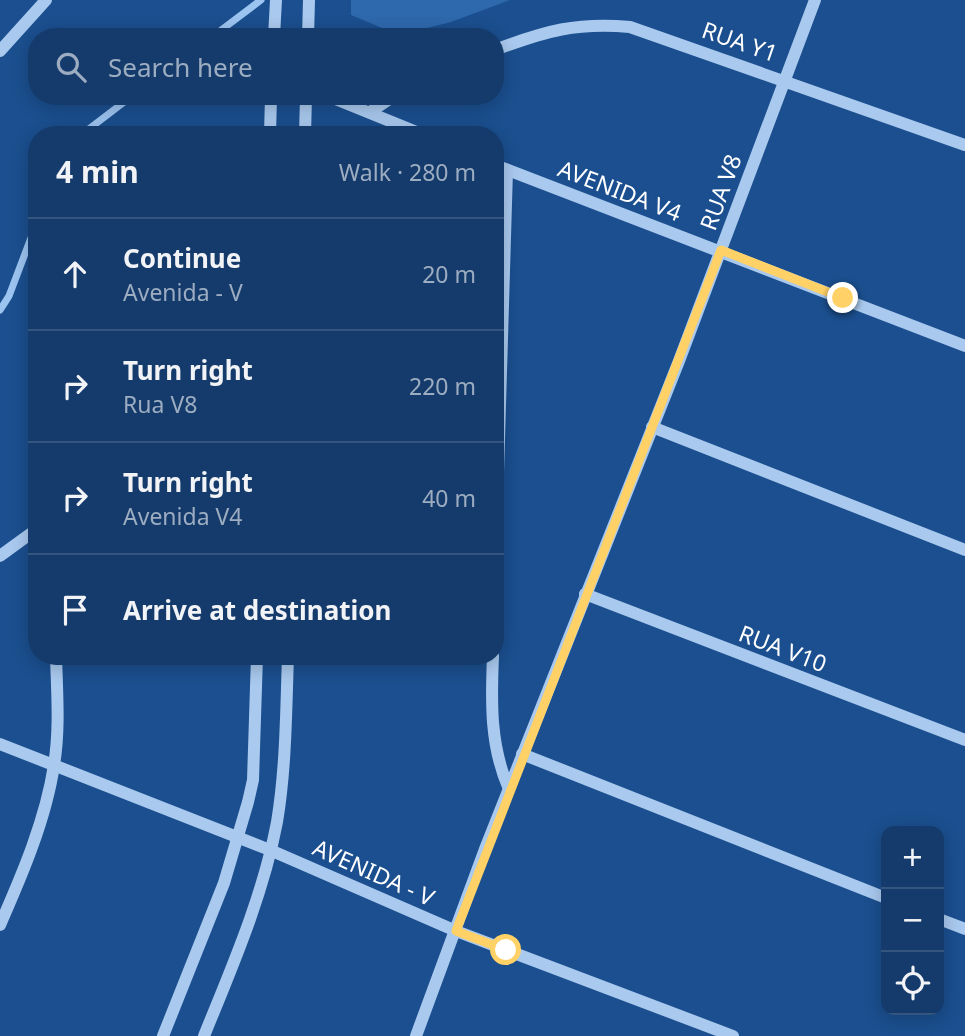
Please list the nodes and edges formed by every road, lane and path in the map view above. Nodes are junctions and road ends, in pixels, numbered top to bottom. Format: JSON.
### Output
{"nodes":[{"id":1,"x":46,"y":0,"type":"edge"},
{"id":2,"x":276,"y":0,"type":"edge"},
{"id":3,"x":309,"y":0,"type":"edge"},
{"id":4,"x":815,"y":0,"type":"edge"},
{"id":5,"x":274,"y":28,"type":"edge"},
{"id":6,"x":308,"y":28,"type":"edge"},
{"id":7,"x":504,"y":47,"type":"edge"},
{"id":8,"x":0,"y":51,"type":"edge"},
{"id":9,"x":784,"y":79,"type":"junction"},
{"id":10,"x":271,"y":105,"type":"edge"},
{"id":11,"x":306,"y":105,"type":"edge"},
{"id":12,"x":352,"y":105,"type":"edge"},
{"id":13,"x":380,"y":105,"type":"edge"},
{"id":14,"x":370,"y":112,"type":"junction"},
{"id":15,"x":270,"y":126,"type":"edge"},
{"id":16,"x":304,"y":126,"type":"edge"},
{"id":17,"x":403,"y":126,"type":"edge"},
{"id":18,"x":965,"y":145,"type":"edge"},
{"id":19,"x":504,"y":168,"type":"edge"},
{"id":20,"x":721,"y":250,"type":"junction"},
{"id":21,"x":965,"y":346,"type":"edge"},
{"id":22,"x":652,"y":426,"type":"junction"},
{"id":23,"x":28,"y":536,"type":"edge"},
{"id":24,"x":965,"y":550,"type":"edge"},
{"id":25,"x":0,"y":556,"type":"edge"},
{"id":26,"x":585,"y":594,"type":"junction"},
{"id":27,"x":56,"y":665,"type":"edge"},
{"id":28,"x":257,"y":665,"type":"edge"},
{"id":29,"x":288,"y":665,"type":"edge"},
{"id":30,"x":493,"y":665,"type":"edge"},
{"id":31,"x":965,"y":740,"type":"edge"},
{"id":32,"x":0,"y":744,"type":"edge"},
{"id":33,"x":522,"y":754,"type":"junction"},
{"id":34,"x":54,"y":764,"type":"junction"},
{"id":35,"x":509,"y":789,"type":"junction"},
{"id":36,"x":237,"y":839,"type":"junction"},
{"id":37,"x":270,"y":850,"type":"junction"},
{"id":38,"x":881,"y":896,"type":"edge"},
{"id":39,"x":944,"y":921,"type":"edge"},
{"id":40,"x":0,"y":925,"type":"edge"},
{"id":41,"x":965,"y":929,"type":"edge"},
{"id":42,"x":456,"y":931,"type":"junction"},
{"id":43,"x":163,"y":1036,"type":"edge"},
{"id":44,"x":204,"y":1036,"type":"edge"},
{"id":45,"x":416,"y":1036,"type":"edge"},
{"id":46,"x":733,"y":1036,"type":"edge"}],
"edges":[{"from":1,"to":8,"type":"street"},
{"from":2,"to":5,"type":"street"},
{"from":3,"to":6,"type":"street"},
{"from":4,"to":9,"type":"street","name":"RUA V8"},
{"from":7,"to":9,"type":"street","name":"RUA Y1"},
{"from":9,"to":18,"type":"street","name":"RUA Y1"},
{"from":9,"to":20,"type":"street","name":"RUA V8"},
{"from":10,"to":15,"type":"street"},
{"from":11,"to":16,"type":"street"},
{"from":12,"to":14,"type":"street"},
{"from":13,"to":14,"type":"street"},
{"from":14,"to":17,"type":"street"},
{"from":19,"to":20,"type":"street","name":"AVENIDA V4"},
{"from":20,"to":21,"type":"street","name":"AVENIDA V4"},
{"from":20,"to":22,"type":"street","name":"RUA V8"},
{"from":22,"to":24,"type":"street"},
{"from":22,"to":26,"type":"street","name":"RUA V8"},
{"from":23,"to":25,"type":"street"},
{"from":26,"to":31,"type":"street","name":"RUA V10"},
{"from":26,"to":33,"type":"street","name":"RUA V8"},
{"from":27,"to":34,"type":"street"},
{"from":28,"to":36,"type":"street"},
{"from":29,"to":37,"type":"street"},
{"from":30,"to":35,"type":"street"},
{"from":32,"to":34,"type":"street","name":"AVENIDA - V"},
{"from":33,"to":35,"type":"street","name":"RUA V8"},
{"from":33,"to":38,"type":"street"},
{"from":34,"to":36,"type":"street","name":"AVENIDA - V"},
{"from":34,"to":40,"type":"street"},
{"from":35,"to":42,"type":"street","name":"RUA V8"},
{"from":36,"to":37,"type":"street","name":"AVENIDA - V"},
{"from":36,"to":43,"type":"street"},
{"from":37,"to":42,"type":"street","name":"AVENIDA - V"},
{"from":37,"to":44,"type":"street"},
{"from":39,"to":41,"type":"street"},
{"from":42,"to":45,"type":"street","name":"RUA V8"},
{"from":42,"to":46,"type":"street","name":"AVENIDA - V"}]}
